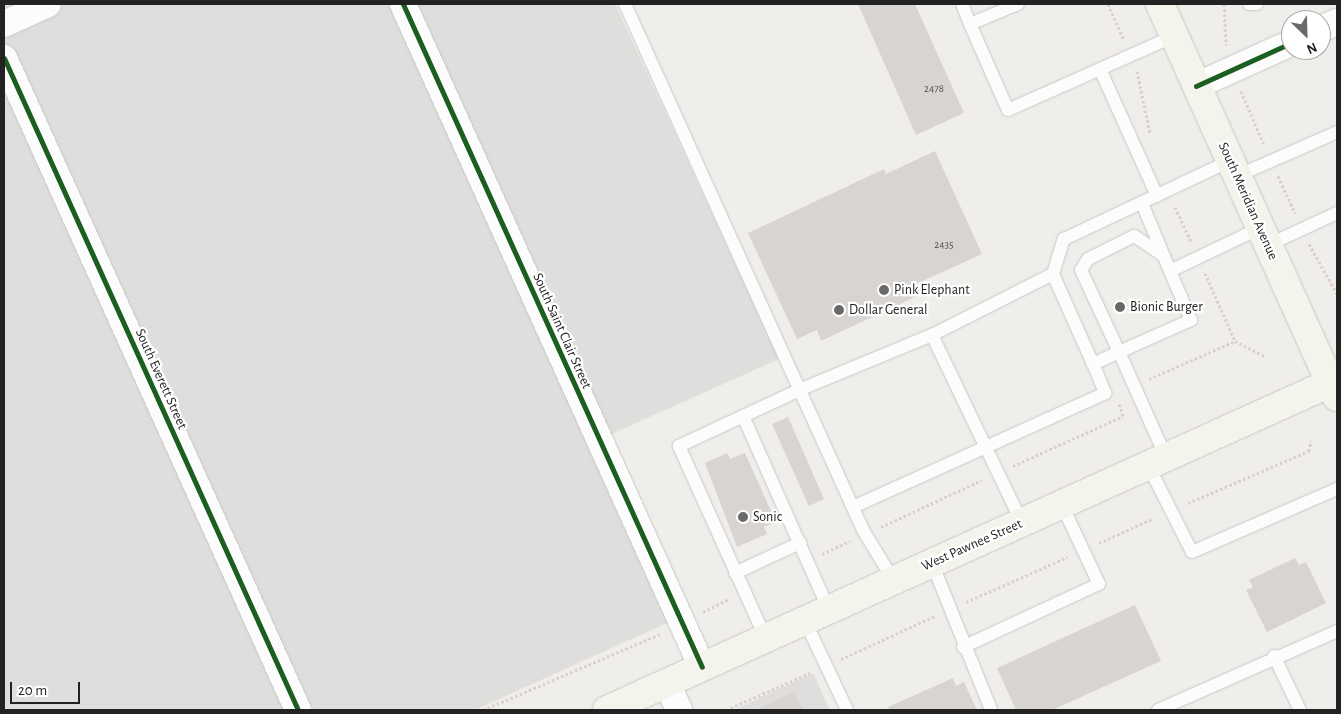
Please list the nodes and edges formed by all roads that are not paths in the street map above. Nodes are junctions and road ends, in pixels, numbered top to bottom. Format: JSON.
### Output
{"nodes":[{"id":1,"x":48,"y":4,"type":"edge"},
{"id":2,"x":403,"y":4,"type":"edge"},
{"id":3,"x":625,"y":4,"type":"edge"},
{"id":4,"x":962,"y":4,"type":"edge"},
{"id":5,"x":1018,"y":4,"type":"edge"},
{"id":6,"x":1160,"y":4,"type":"edge"},
{"id":7,"x":1249,"y":4,"type":"edge"},
{"id":8,"x":1256,"y":4,"type":"edge"},
{"id":9,"x":4,"y":24,"type":"edge"},
{"id":10,"x":970,"y":24,"type":"junction"},
{"id":11,"x":1174,"y":36,"type":"junction"},
{"id":12,"x":1281,"y":48,"type":"edge"},
{"id":13,"x":4,"y":58,"type":"edge"},
{"id":14,"x":1100,"y":69,"type":"junction"},
{"id":15,"x":1196,"y":86,"type":"junction"},
{"id":16,"x":1337,"y":132,"type":"edge"},
{"id":17,"x":1234,"y":169,"type":"junction"},
{"id":18,"x":1157,"y":196,"type":"junction"},
{"id":19,"x":1142,"y":203,"type":"junction"},
{"id":20,"x":1337,"y":213,"type":"edge"},
{"id":21,"x":1264,"y":237,"type":"junction"},
{"id":22,"x":1164,"y":256,"type":"junction"},
{"id":23,"x":1170,"y":271,"type":"junction"},
{"id":24,"x":1053,"y":274,"type":"junction"},
{"id":25,"x":932,"y":335,"type":"junction"},
{"id":26,"x":1119,"y":352,"type":"junction"},
{"id":27,"x":1093,"y":364,"type":"junction"},
{"id":28,"x":1335,"y":387,"type":"edge"},
{"id":29,"x":799,"y":390,"type":"junction"},
{"id":30,"x":743,"y":416,"type":"junction"},
{"id":31,"x":986,"y":448,"type":"junction"},
{"id":32,"x":1157,"y":461,"type":"junction"},
{"id":33,"x":1337,"y":489,"type":"edge"},
{"id":34,"x":1062,"y":504,"type":"junction"},
{"id":35,"x":852,"y":507,"type":"junction"},
{"id":36,"x":1022,"y":523,"type":"junction"},
{"id":37,"x":800,"y":543,"type":"junction"},
{"id":38,"x":932,"y":563,"type":"junction"},
{"id":39,"x":735,"y":573,"type":"junction"},
{"id":40,"x":894,"y":580,"type":"junction"},
{"id":41,"x":817,"y":615,"type":"junction"},
{"id":42,"x":1337,"y":631,"type":"edge"},
{"id":43,"x":766,"y":639,"type":"junction"},
{"id":44,"x":962,"y":647,"type":"junction"},
{"id":45,"x":1274,"y":656,"type":"junction"},
{"id":46,"x":702,"y":667,"type":"junction"},
{"id":47,"x":667,"y":683,"type":"junction"},
{"id":48,"x":298,"y":710,"type":"edge"},
{"id":49,"x":607,"y":710,"type":"edge"},
{"id":50,"x":679,"y":710,"type":"edge"},
{"id":51,"x":847,"y":710,"type":"edge"},
{"id":52,"x":992,"y":710,"type":"edge"},
{"id":53,"x":1158,"y":710,"type":"edge"},
{"id":54,"x":1300,"y":710,"type":"edge"}],
"edges":[{"from":1,"to":9,"type":"street"},
{"from":2,"to":46,"type":"street","name":"South Saint Clair Street"},
{"from":3,"to":29,"type":"lane"},
{"from":4,"to":10,"type":"lane"},
{"from":5,"to":10,"type":"lane"},
{"from":6,"to":11,"type":"main road","name":"South Meridian Avenue"},
{"from":7,"to":8,"type":"lane"},
{"from":10,"to":14,"type":"lane"},
{"from":11,"to":14,"type":"lane"},
{"from":11,"to":15,"type":"main road","name":"South Meridian Avenue"},
{"from":12,"to":15,"type":"street"},
{"from":13,"to":48,"type":"street","name":"South Everett Street"},
{"from":14,"to":18,"type":"lane"},
{"from":15,"to":17,"type":"main road","name":"South Meridian Avenue"},
{"from":16,"to":17,"type":"lane"},
{"from":17,"to":18,"type":"lane"},
{"from":17,"to":21,"type":"main road","name":"South Meridian Avenue"},
{"from":18,"to":19,"type":"lane"},
{"from":19,"to":22,"type":"lane"},
{"from":19,"to":24,"type":"lane"},
{"from":20,"to":21,"type":"lane"},
{"from":21,"to":23,"type":"lane"},
{"from":21,"to":28,"type":"main road","name":"South Meridian Avenue"},
{"from":22,"to":23,"type":"lane"},
{"from":22,"to":26,"type":"lane"},
{"from":23,"to":26,"type":"lane"},
{"from":24,"to":25,"type":"lane"},
{"from":24,"to":27,"type":"lane"},
{"from":25,"to":29,"type":"lane"},
{"from":25,"to":31,"type":"lane"},
{"from":26,"to":27,"type":"lane"},
{"from":26,"to":32,"type":"lane"},
{"from":27,"to":31,"type":"lane"},
{"from":28,"to":32,"type":"main road","name":"West Pawnee Street"},
{"from":29,"to":30,"type":"lane"},
{"from":29,"to":35,"type":"lane"},
{"from":30,"to":37,"type":"lane"},
{"from":30,"to":39,"type":"lane"},
{"from":31,"to":35,"type":"lane"},
{"from":31,"to":36,"type":"lane"},
{"from":32,"to":33,"type":"lane"},
{"from":32,"to":34,"type":"main road","name":"West Pawnee Street"},
{"from":34,"to":36,"type":"main road","name":"West Pawnee Street"},
{"from":34,"to":44,"type":"lane"},
{"from":35,"to":40,"type":"lane"},
{"from":36,"to":38,"type":"main road","name":"West Pawnee Street"},
{"from":37,"to":39,"type":"lane"},
{"from":37,"to":41,"type":"lane"},
{"from":38,"to":40,"type":"main road","name":"West Pawnee Street"},
{"from":38,"to":44,"type":"lane"},
{"from":39,"to":43,"type":"lane"},
{"from":40,"to":41,"type":"main road","name":"West Pawnee Street"},
{"from":41,"to":43,"type":"main road","name":"West Pawnee Street"},
{"from":41,"to":51,"type":"lane"},
{"from":42,"to":45,"type":"lane"},
{"from":43,"to":46,"type":"main road","name":"West Pawnee Street"},
{"from":44,"to":52,"type":"lane"},
{"from":45,"to":53,"type":"lane"},
{"from":45,"to":54,"type":"lane"},
{"from":46,"to":47,"type":"main road","name":"West Pawnee Street"},
{"from":47,"to":49,"type":"main road","name":"West Pawnee Street"},
{"from":47,"to":50,"type":"street"}]}
